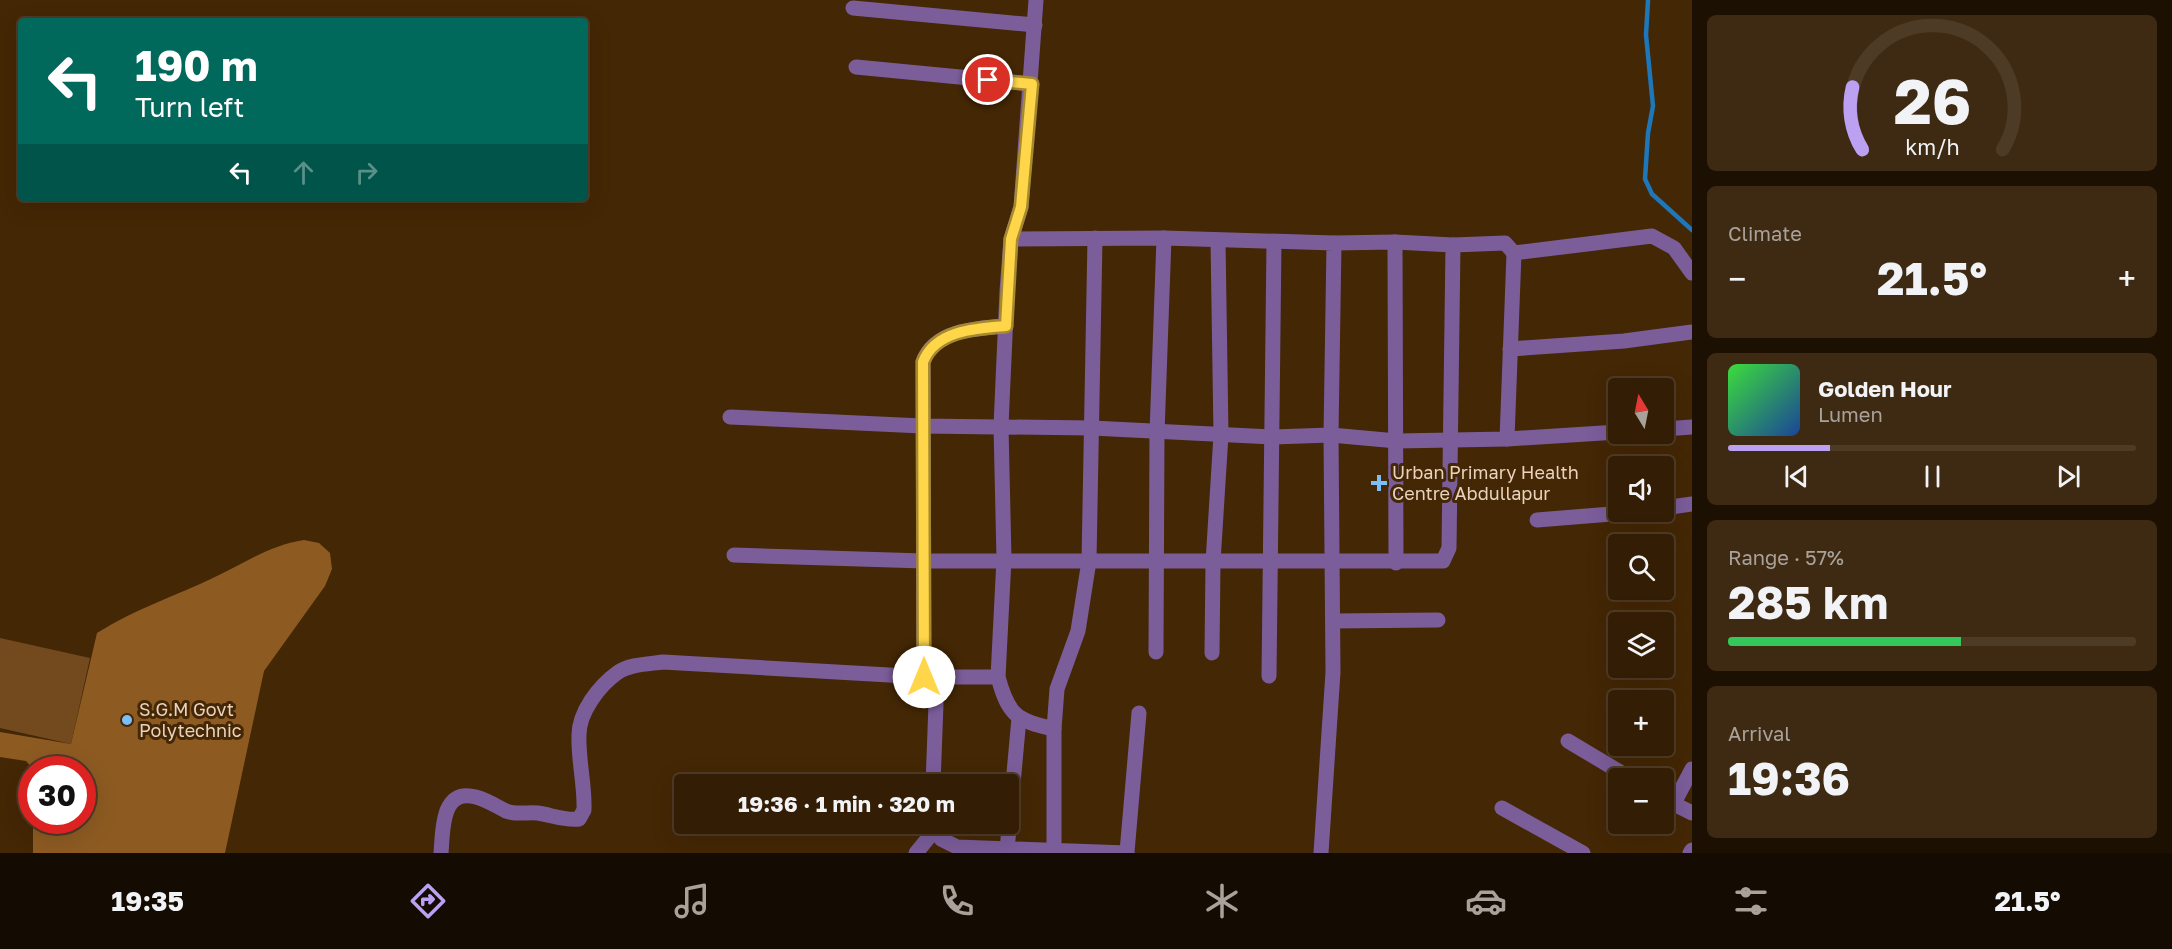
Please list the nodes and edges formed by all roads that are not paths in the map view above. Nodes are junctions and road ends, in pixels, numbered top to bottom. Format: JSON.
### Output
{"nodes":[{"id":1,"x":1036,"y":0,"type":"edge"},
{"id":2,"x":853,"y":8,"type":"dead end"},
{"id":3,"x":1035,"y":26,"type":"junction"},
{"id":4,"x":856,"y":67,"type":"dead end"},
{"id":5,"x":1032,"y":84,"type":"junction"},
{"id":6,"x":1095,"y":238,"type":"junction"},
{"id":7,"x":1164,"y":238,"type":"junction"},
{"id":8,"x":1011,"y":239,"type":"junction"},
{"id":9,"x":1218,"y":240,"type":"junction"},
{"id":10,"x":1274,"y":242,"type":"junction"},
{"id":11,"x":1395,"y":242,"type":"junction"},
{"id":12,"x":1334,"y":243,"type":"junction"},
{"id":13,"x":1453,"y":245,"type":"junction"},
{"id":14,"x":1514,"y":252,"type":"junction"},
{"id":15,"x":1692,"y":273,"type":"edge"},
{"id":16,"x":1006,"y":326,"type":"junction"},
{"id":17,"x":1692,"y":332,"type":"edge"},
{"id":18,"x":1510,"y":350,"type":"junction"},
{"id":19,"x":730,"y":417,"type":"dead end"},
{"id":20,"x":922,"y":426,"type":"junction"},
{"id":21,"x":1002,"y":426,"type":"junction"},
{"id":22,"x":1692,"y":427,"type":"edge"},
{"id":23,"x":1092,"y":428,"type":"junction"},
{"id":24,"x":1674,"y":428,"type":"edge"},
{"id":25,"x":1157,"y":433,"type":"junction"},
{"id":26,"x":1608,"y":433,"type":"edge"},
{"id":27,"x":1221,"y":435,"type":"junction"},
{"id":28,"x":1331,"y":435,"type":"junction"},
{"id":29,"x":1273,"y":437,"type":"junction"},
{"id":30,"x":1507,"y":439,"type":"junction"},
{"id":31,"x":1452,"y":440,"type":"junction"},
{"id":32,"x":1397,"y":441,"type":"junction"},
{"id":33,"x":1692,"y":504,"type":"edge"},
{"id":34,"x":1674,"y":507,"type":"edge"},
{"id":35,"x":1608,"y":514,"type":"edge"},
{"id":36,"x":1536,"y":520,"type":"dead end"},
{"id":37,"x":734,"y":555,"type":"dead end"},
{"id":38,"x":1004,"y":559,"type":"junction"},
{"id":39,"x":924,"y":561,"type":"junction"},
{"id":40,"x":1089,"y":561,"type":"junction"},
{"id":41,"x":1155,"y":561,"type":"junction"},
{"id":42,"x":1270,"y":561,"type":"junction"},
{"id":43,"x":1213,"y":562,"type":"junction"},
{"id":44,"x":1332,"y":562,"type":"junction"},
{"id":45,"x":1396,"y":563,"type":"junction"},
{"id":46,"x":1438,"y":620,"type":"dead end"},
{"id":47,"x":1333,"y":621,"type":"junction"},
{"id":48,"x":1156,"y":652,"type":"dead end"},
{"id":49,"x":1212,"y":653,"type":"dead end"},
{"id":50,"x":1269,"y":676,"type":"dead end"},
{"id":51,"x":930,"y":677,"type":"junction"},
{"id":52,"x":998,"y":677,"type":"junction"},
{"id":53,"x":1139,"y":713,"type":"dead end"},
{"id":54,"x":1019,"y":718,"type":"junction"},
{"id":55,"x":1054,"y":729,"type":"junction"},
{"id":56,"x":1568,"y":741,"type":"dead end"},
{"id":57,"x":1613,"y":768,"type":"edge"},
{"id":58,"x":1692,"y":769,"type":"edge"},
{"id":59,"x":933,"y":774,"type":"edge"},
{"id":60,"x":1674,"y":794,"type":"edge"},
{"id":61,"x":1674,"y":805,"type":"edge"},
{"id":62,"x":1502,"y":808,"type":"dead end"},
{"id":63,"x":1692,"y":813,"type":"edge"},
{"id":64,"x":929,"y":834,"type":"edge"},
{"id":65,"x":938,"y":834,"type":"edge"},
{"id":66,"x":1007,"y":850,"type":"junction"},
{"id":67,"x":1053,"y":850,"type":"junction"},
{"id":68,"x":1127,"y":852,"type":"edge"},
{"id":69,"x":441,"y":853,"type":"edge"},
{"id":70,"x":916,"y":853,"type":"edge"},
{"id":71,"x":1321,"y":853,"type":"edge"},
{"id":72,"x":1583,"y":853,"type":"edge"}],
"edges":[{"from":1,"to":3,"type":"street"},
{"from":2,"to":3,"type":"street"},
{"from":3,"to":5,"type":"street"},
{"from":4,"to":5,"type":"street"},
{"from":5,"to":8,"type":"street"},
{"from":6,"to":7,"type":"street"},
{"from":6,"to":8,"type":"street"},
{"from":6,"to":23,"type":"street"},
{"from":7,"to":9,"type":"street"},
{"from":7,"to":25,"type":"street"},
{"from":8,"to":16,"type":"street"},
{"from":9,"to":10,"type":"street"},
{"from":9,"to":27,"type":"street"},
{"from":10,"to":12,"type":"street"},
{"from":10,"to":29,"type":"street"},
{"from":11,"to":12,"type":"street"},
{"from":11,"to":13,"type":"street"},
{"from":11,"to":32,"type":"street"},
{"from":12,"to":28,"type":"street"},
{"from":13,"to":14,"type":"street"},
{"from":13,"to":31,"type":"street"},
{"from":14,"to":15,"type":"street"},
{"from":14,"to":18,"type":"street"},
{"from":16,"to":20,"type":"street"},
{"from":16,"to":21,"type":"street"},
{"from":17,"to":18,"type":"street"},
{"from":18,"to":30,"type":"street"},
{"from":19,"to":20,"type":"street"},
{"from":20,"to":21,"type":"street"},
{"from":20,"to":39,"type":"street"},
{"from":21,"to":23,"type":"street"},
{"from":21,"to":38,"type":"street"},
{"from":22,"to":24,"type":"street"},
{"from":23,"to":25,"type":"street"},
{"from":23,"to":40,"type":"street"},
{"from":25,"to":27,"type":"street"},
{"from":25,"to":41,"type":"street"},
{"from":26,"to":30,"type":"street"},
{"from":27,"to":29,"type":"street"},
{"from":27,"to":43,"type":"street"},
{"from":28,"to":29,"type":"street"},
{"from":28,"to":32,"type":"street"},
{"from":28,"to":44,"type":"street"},
{"from":29,"to":42,"type":"street"},
{"from":30,"to":31,"type":"street"},
{"from":31,"to":32,"type":"street"},
{"from":31,"to":45,"type":"street"},
{"from":32,"to":45,"type":"street"},
{"from":33,"to":34,"type":"street"},
{"from":35,"to":36,"type":"street"},
{"from":37,"to":39,"type":"street"},
{"from":38,"to":39,"type":"street"},
{"from":38,"to":40,"type":"street"},
{"from":38,"to":52,"type":"street"},
{"from":39,"to":51,"type":"street"},
{"from":40,"to":41,"type":"street"},
{"from":40,"to":55,"type":"street"},
{"from":41,"to":43,"type":"street"},
{"from":41,"to":48,"type":"street"},
{"from":42,"to":43,"type":"street"},
{"from":42,"to":44,"type":"street"},
{"from":42,"to":50,"type":"street"},
{"from":43,"to":49,"type":"street"},
{"from":44,"to":45,"type":"street"},
{"from":44,"to":47,"type":"street"},
{"from":46,"to":47,"type":"street"},
{"from":47,"to":71,"type":"street"},
{"from":51,"to":52,"type":"street"},
{"from":51,"to":59,"type":"street"},
{"from":51,"to":69,"type":"street"},
{"from":52,"to":54,"type":"street"},
{"from":53,"to":68,"type":"street"},
{"from":54,"to":55,"type":"street"},
{"from":54,"to":66,"type":"street"},
{"from":55,"to":67,"type":"street"},
{"from":56,"to":57,"type":"street"},
{"from":58,"to":60,"type":"street"},
{"from":61,"to":63,"type":"street"},
{"from":62,"to":72,"type":"street"},
{"from":64,"to":70,"type":"street"},
{"from":65,"to":66,"type":"street"},
{"from":66,"to":67,"type":"street"},
{"from":67,"to":68,"type":"street"}]}
